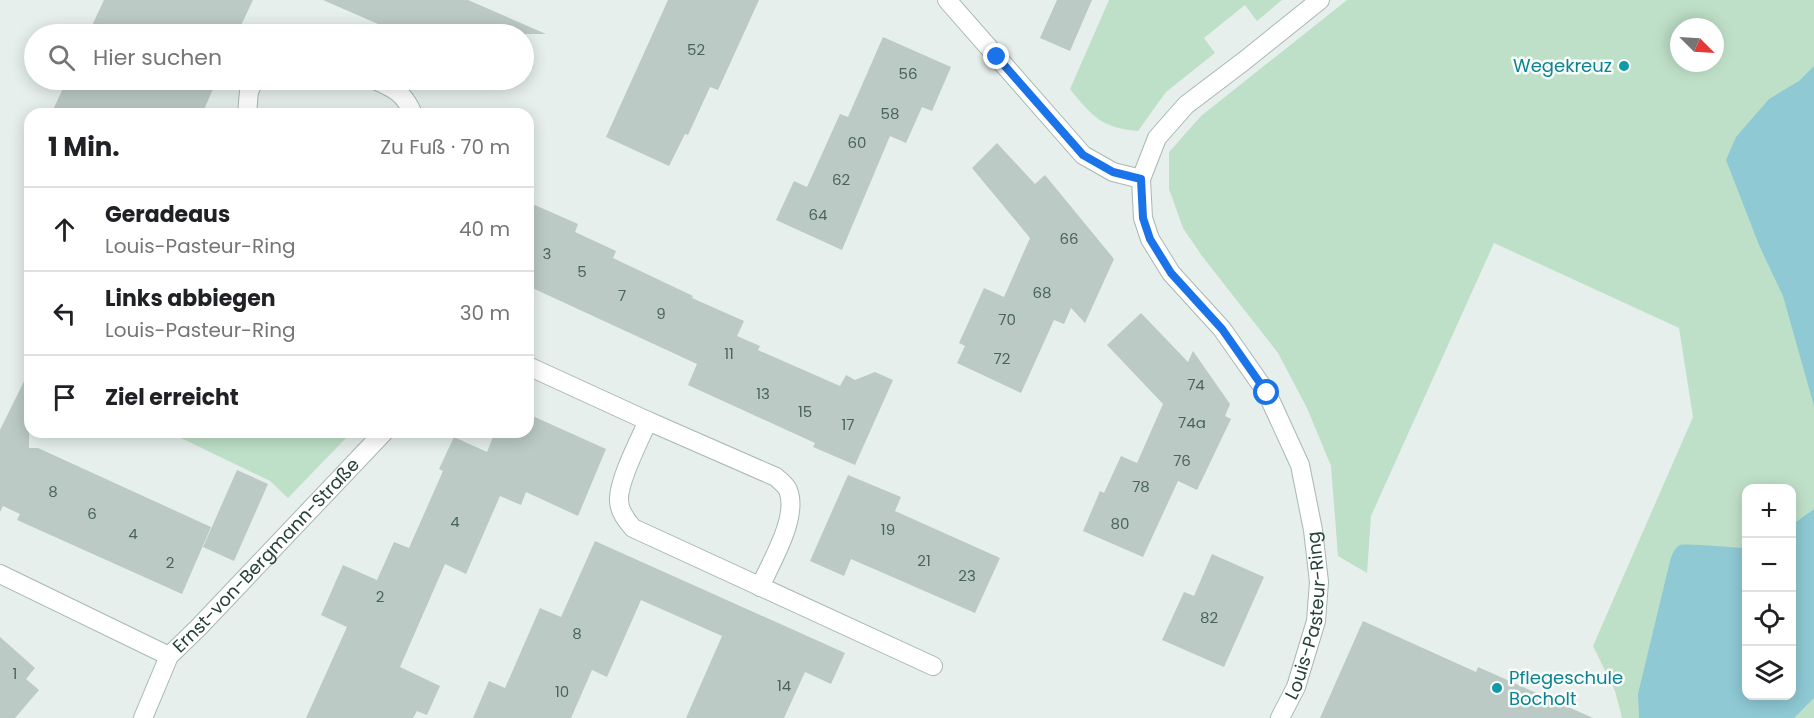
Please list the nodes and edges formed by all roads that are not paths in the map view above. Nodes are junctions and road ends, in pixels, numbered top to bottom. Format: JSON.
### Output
{"nodes":[{"id":1,"x":947,"y":0,"type":"edge"},
{"id":2,"x":1320,"y":0,"type":"edge"},
{"id":3,"x":250,"y":90,"type":"edge"},
{"id":4,"x":395,"y":90,"type":"edge"},
{"id":5,"x":248,"y":108,"type":"edge"},
{"id":6,"x":410,"y":108,"type":"edge"},
{"id":7,"x":1141,"y":179,"type":"junction"},
{"id":8,"x":534,"y":369,"type":"edge"},
{"id":9,"x":648,"y":421,"type":"junction"},
{"id":10,"x":378,"y":438,"type":"edge"},
{"id":11,"x":0,"y":574,"type":"edge"},
{"id":12,"x":760,"y":587,"type":"junction"},
{"id":13,"x":169,"y":656,"type":"junction"},
{"id":14,"x":933,"y":666,"type":"dead end"},
{"id":15,"x":143,"y":718,"type":"edge"},
{"id":16,"x":1280,"y":718,"type":"edge"}],
"edges":[{"from":1,"to":7,"type":"street"},
{"from":2,"to":7,"type":"street"},
{"from":3,"to":5,"type":"street"},
{"from":4,"to":6,"type":"street"},
{"from":7,"to":16,"type":"street","name":"Louis-Pasteur-Ring"},
{"from":8,"to":9,"type":"street"},
{"from":9,"to":12,"type":"street"},
{"from":9,"to":12,"type":"street"},
{"from":10,"to":13,"type":"street","name":"Ernst-von-Bergmann-Straße"},
{"from":11,"to":13,"type":"street"},
{"from":12,"to":14,"type":"street"},
{"from":13,"to":15,"type":"street","name":"Ernst-von-Bergmann-Straße"}]}
